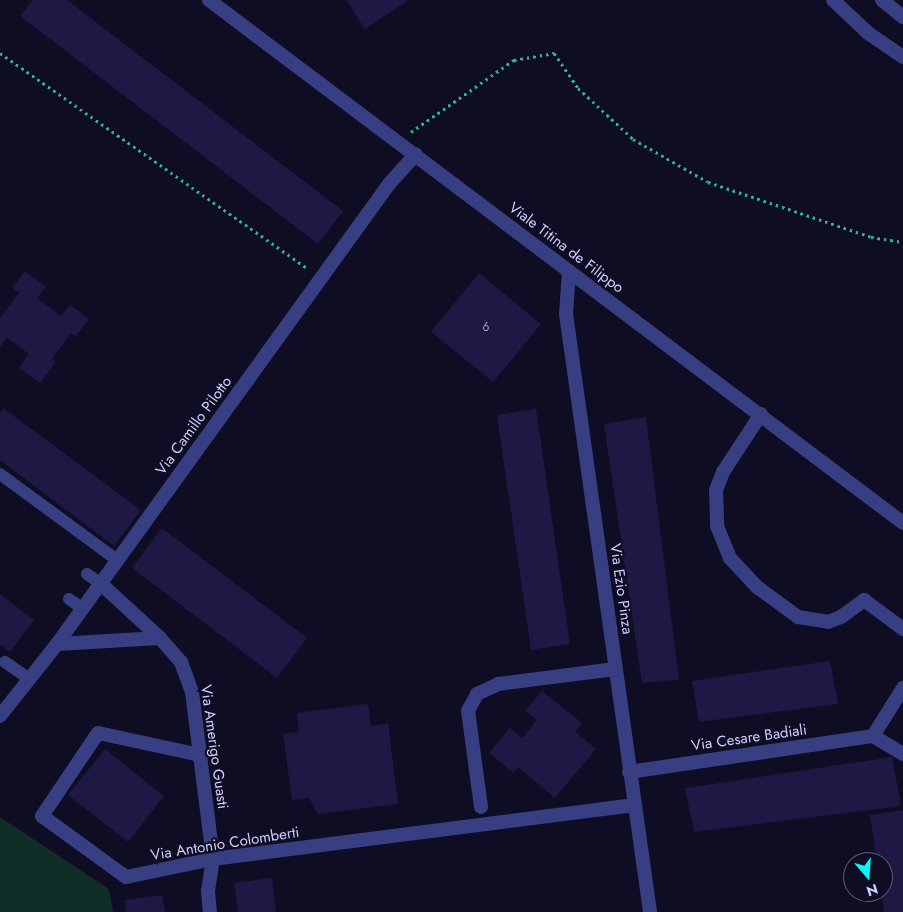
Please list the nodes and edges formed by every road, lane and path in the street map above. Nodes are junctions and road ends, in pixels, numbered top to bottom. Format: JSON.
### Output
{"nodes":[{"id":1,"x":209,"y":0,"type":"edge"},
{"id":2,"x":833,"y":0,"type":"edge"},
{"id":3,"x":882,"y":0,"type":"edge"},
{"id":4,"x":903,"y":17,"type":"edge"},
{"id":5,"x":0,"y":53,"type":"edge"},
{"id":6,"x":903,"y":57,"type":"edge"},
{"id":7,"x":398,"y":142,"type":"junction"},
{"id":8,"x":416,"y":154,"type":"junction"},
{"id":9,"x":903,"y":242,"type":"edge"},
{"id":10,"x":569,"y":271,"type":"junction"},
{"id":11,"x":321,"y":279,"type":"junction"},
{"id":12,"x":761,"y":414,"type":"junction"},
{"id":13,"x":0,"y":474,"type":"edge"},
{"id":14,"x":903,"y":523,"type":"edge"},
{"id":15,"x":117,"y":560,"type":"junction"},
{"id":16,"x":87,"y":574,"type":"dead end"},
{"id":17,"x":100,"y":583,"type":"junction"},
{"id":18,"x":68,"y":599,"type":"dead end"},
{"id":19,"x":82,"y":608,"type":"junction"},
{"id":20,"x":903,"y":629,"type":"edge"},
{"id":21,"x":160,"y":638,"type":"junction"},
{"id":22,"x":56,"y":644,"type":"junction"},
{"id":23,"x":5,"y":662,"type":"dead end"},
{"id":24,"x":615,"y":669,"type":"junction"},
{"id":25,"x":29,"y":679,"type":"junction"},
{"id":26,"x":903,"y":688,"type":"edge"},
{"id":27,"x":1,"y":714,"type":"edge"},
{"id":28,"x":873,"y":736,"type":"junction"},
{"id":29,"x":903,"y":754,"type":"edge"},
{"id":30,"x":200,"y":755,"type":"junction"},
{"id":31,"x":629,"y":772,"type":"junction"},
{"id":32,"x":635,"y":805,"type":"junction"},
{"id":33,"x":480,"y":807,"type":"dead end"},
{"id":34,"x":213,"y":859,"type":"junction"},
{"id":35,"x":210,"y":912,"type":"edge"},
{"id":36,"x":650,"y":912,"type":"edge"}],
"edges":[{"from":1,"to":7,"type":"street","name":"Viale Titina de Filippo"},
{"from":2,"to":6,"type":"street"},
{"from":3,"to":4,"type":"street"},
{"from":5,"to":11,"type":"path"},
{"from":7,"to":8,"type":"street","name":"Viale Titina de Filippo"},
{"from":7,"to":9,"type":"path"},
{"from":8,"to":10,"type":"street","name":"Viale Titina de Filippo"},
{"from":8,"to":11,"type":"street","name":"Via Camillo Pilotto"},
{"from":10,"to":12,"type":"street","name":"Viale Titina de Filippo"},
{"from":10,"to":24,"type":"street","name":"Via Ezio Pinza"},
{"from":11,"to":15,"type":"street","name":"Via Camillo Pilotto"},
{"from":12,"to":14,"type":"street","name":"Viale Titina de Filippo"},
{"from":12,"to":20,"type":"street"},
{"from":13,"to":15,"type":"lane"},
{"from":15,"to":17,"type":"street","name":"Via Camillo Pilotto"},
{"from":16,"to":17,"type":"lane"},
{"from":17,"to":19,"type":"street","name":"Via Camillo Pilotto"},
{"from":17,"to":21,"type":"street","name":"Via Amerigo Guasti"},
{"from":18,"to":19,"type":"lane"},
{"from":19,"to":22,"type":"street","name":"Via Camillo Pilotto"},
{"from":21,"to":22,"type":"street"},
{"from":21,"to":30,"type":"street","name":"Via Amerigo Guasti"},
{"from":22,"to":25,"type":"street","name":"Via Camillo Pilotto"},
{"from":23,"to":25,"type":"lane"},
{"from":24,"to":31,"type":"street","name":"Via Ezio Pinza"},
{"from":24,"to":33,"type":"street"},
{"from":25,"to":27,"type":"street","name":"Via Camillo Pilotto"},
{"from":26,"to":28,"type":"street"},
{"from":28,"to":29,"type":"street"},
{"from":28,"to":31,"type":"street","name":"Via Cesare Badiali"},
{"from":30,"to":34,"type":"street","name":"Via Amerigo Guasti"},
{"from":30,"to":34,"type":"street","name":"Via Antonio Colomberti"},
{"from":31,"to":32,"type":"street","name":"Via Ezio Pinza"},
{"from":32,"to":34,"type":"street","name":"Via Antonio Colomberti"},
{"from":32,"to":36,"type":"street","name":"Via Ezio Pinza"},
{"from":34,"to":35,"type":"street","name":"Via Amerigo Guasti"}]}
